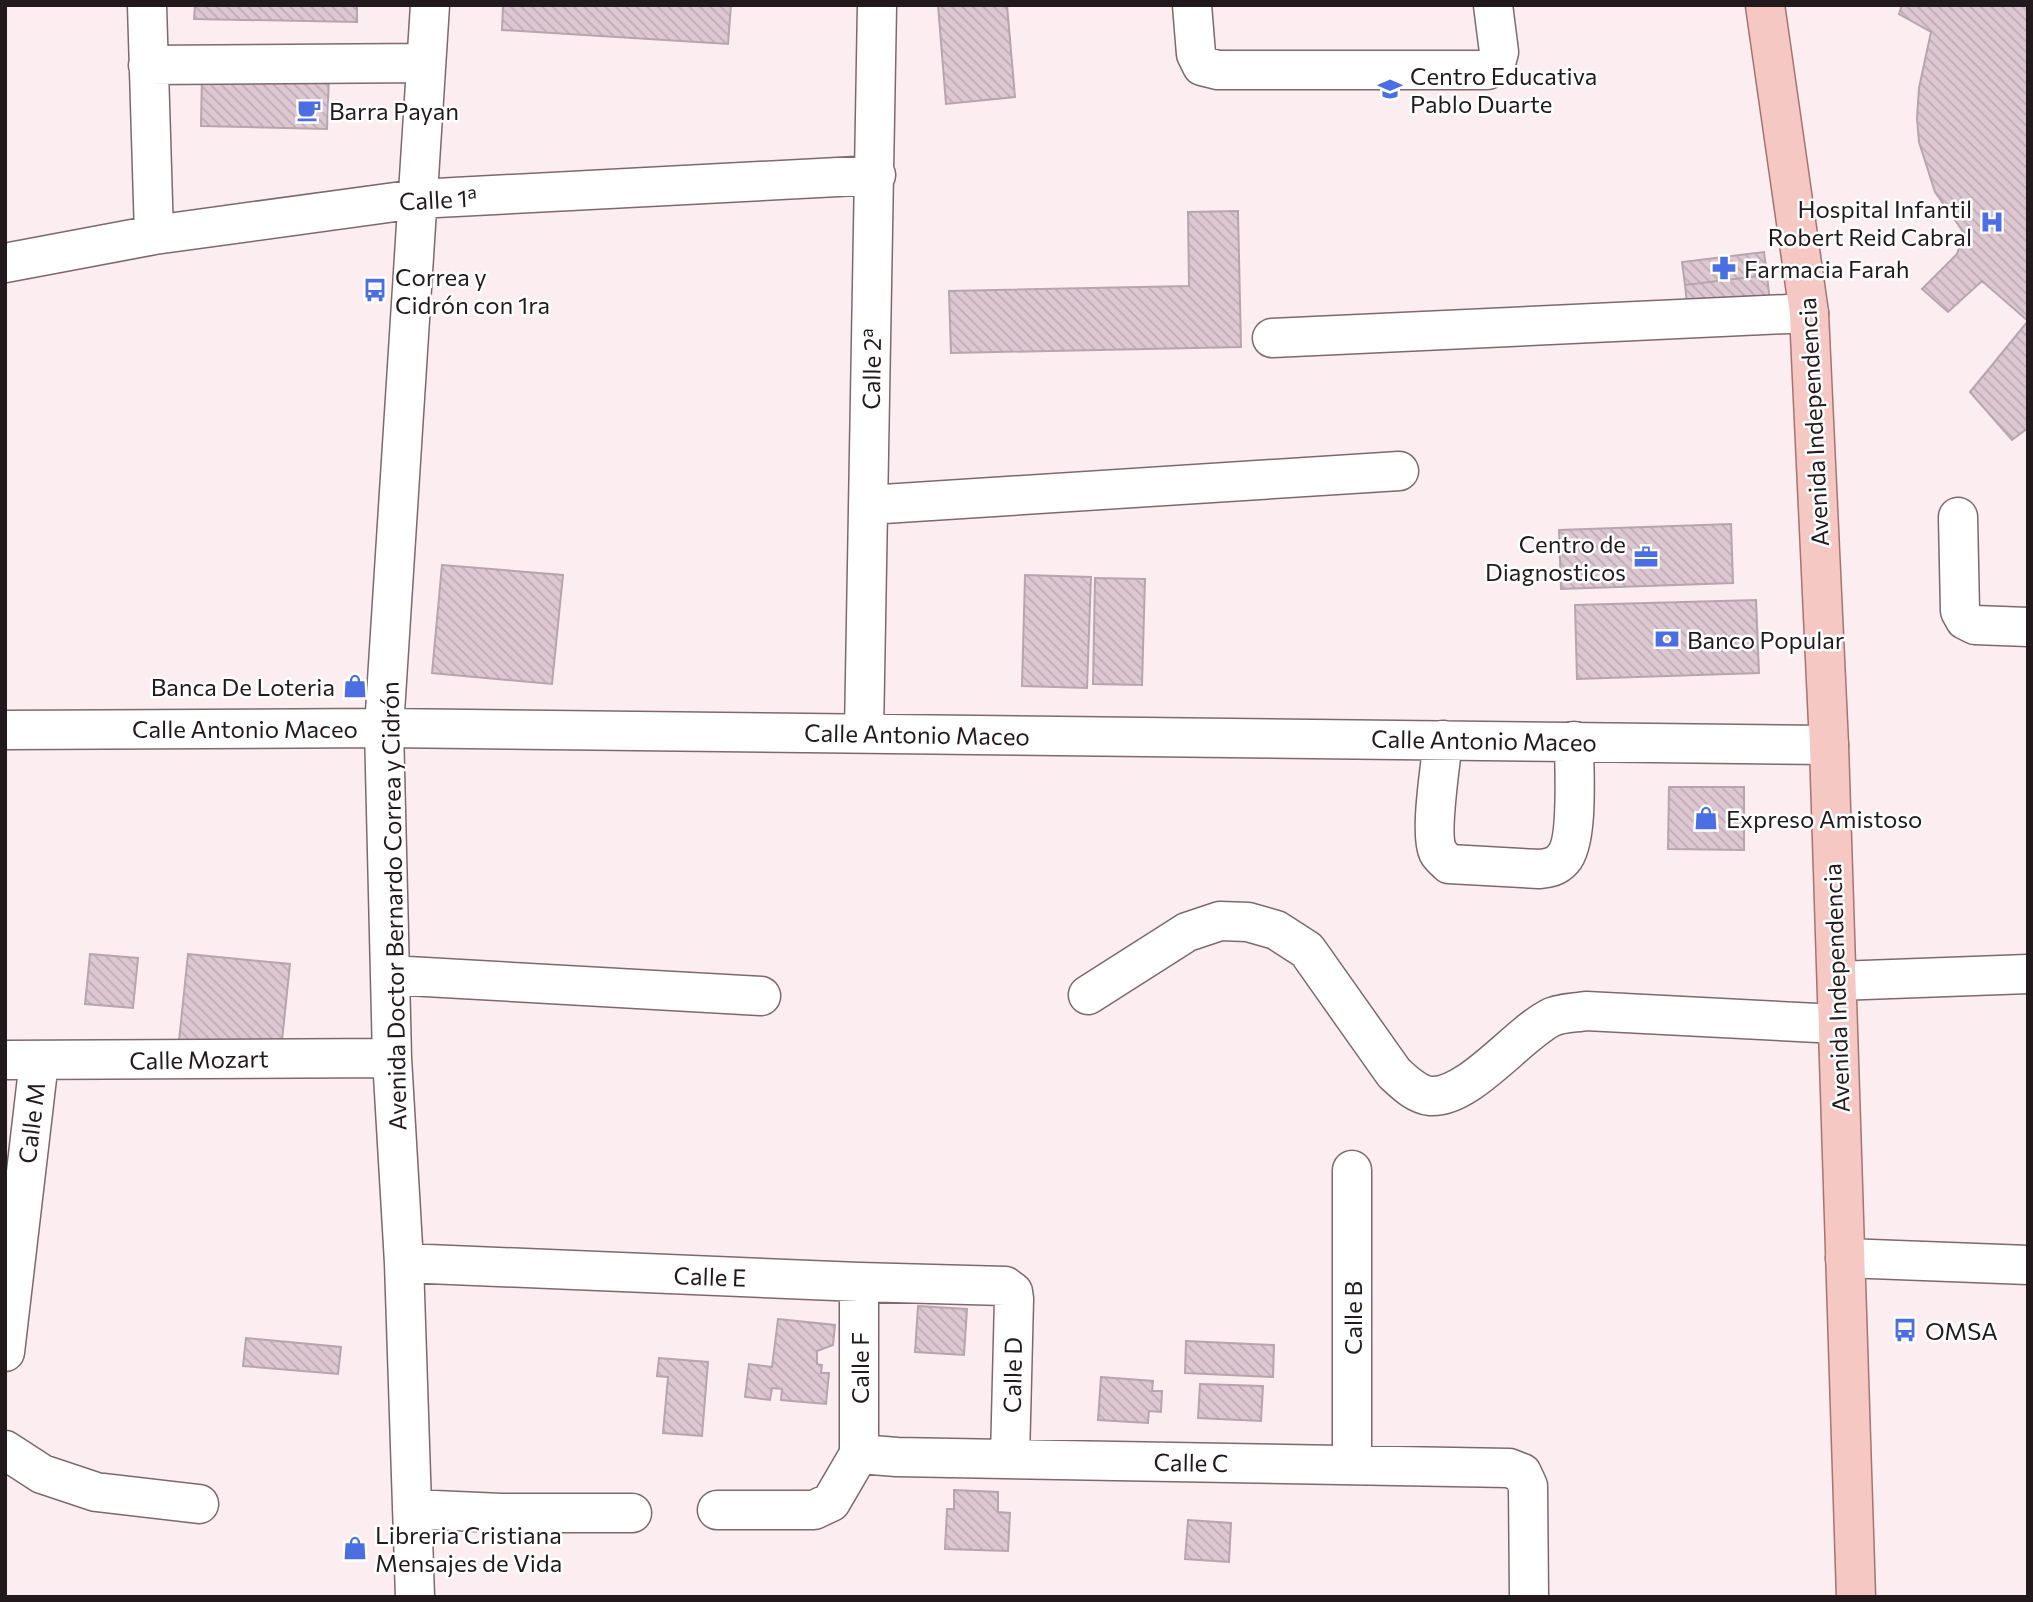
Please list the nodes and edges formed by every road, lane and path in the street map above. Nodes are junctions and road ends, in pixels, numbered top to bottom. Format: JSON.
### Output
{"nodes":[{"id":1,"x":147,"y":5,"type":"edge"},
{"id":2,"x":430,"y":5,"type":"edge"},
{"id":3,"x":877,"y":5,"type":"edge"},
{"id":4,"x":1192,"y":5,"type":"edge"},
{"id":5,"x":1493,"y":5,"type":"edge"},
{"id":6,"x":1765,"y":5,"type":"edge"},
{"id":7,"x":426,"y":63,"type":"junction"},
{"id":8,"x":148,"y":65,"type":"junction"},
{"id":9,"x":876,"y":175,"type":"junction"},
{"id":10,"x":417,"y":199,"type":"junction"},
{"id":11,"x":154,"y":235,"type":"junction"},
{"id":12,"x":5,"y":263,"type":"edge"},
{"id":13,"x":1809,"y":313,"type":"junction"},
{"id":14,"x":1272,"y":338,"type":"dead end"},
{"id":15,"x":1399,"y":471,"type":"dead end"},
{"id":16,"x":868,"y":505,"type":"junction"},
{"id":17,"x":1958,"y":517,"type":"dead end"},
{"id":18,"x":2028,"y":627,"type":"edge"},
{"id":19,"x":384,"y":728,"type":"junction"},
{"id":20,"x":5,"y":730,"type":"edge"},
{"id":21,"x":864,"y":733,"type":"junction"},
{"id":22,"x":1443,"y":740,"type":"junction"},
{"id":23,"x":1574,"y":741,"type":"junction"},
{"id":24,"x":1829,"y":745,"type":"junction"},
{"id":25,"x":2028,"y":974,"type":"edge"},
{"id":26,"x":390,"y":975,"type":"junction"},
{"id":27,"x":1837,"y":981,"type":"junction"},
{"id":28,"x":1088,"y":995,"type":"dead end"},
{"id":29,"x":761,"y":996,"type":"dead end"},
{"id":30,"x":1838,"y":1024,"type":"junction"},
{"id":31,"x":392,"y":1058,"type":"junction"},
{"id":32,"x":22,"y":1060,"type":"edge"},
{"id":33,"x":1352,"y":1170,"type":"dead end"},
{"id":34,"x":1845,"y":1258,"type":"junction"},
{"id":35,"x":404,"y":1263,"type":"junction"},
{"id":36,"x":2028,"y":1265,"type":"edge"},
{"id":37,"x":859,"y":1282,"type":"junction"},
{"id":38,"x":1013,"y":1292,"type":"joint"},
{"id":39,"x":5,"y":1352,"type":"edge"},
{"id":40,"x":5,"y":1450,"type":"edge"},
{"id":41,"x":859,"y":1454,"type":"junction"},
{"id":42,"x":1010,"y":1458,"type":"junction"},
{"id":43,"x":1352,"y":1465,"type":"junction"},
{"id":44,"x":199,"y":1504,"type":"dead end"},
{"id":45,"x":412,"y":1509,"type":"junction"},
{"id":46,"x":717,"y":1510,"type":"dead end"},
{"id":47,"x":632,"y":1513,"type":"dead end"},
{"id":48,"x":415,"y":1597,"type":"edge"},
{"id":49,"x":1529,"y":1597,"type":"edge"},
{"id":50,"x":1856,"y":1597,"type":"edge"}],
"edges":[{"from":1,"to":8,"type":"street"},
{"from":2,"to":7,"type":"street","name":"Avenida Doctor Bernardo Correa y Cidrón"},
{"from":3,"to":9,"type":"street","name":"Calle 2ª"},
{"from":4,"to":5,"type":"street"},
{"from":6,"to":13,"type":"main road","name":"Avenida Independencia"},
{"from":7,"to":8,"type":"street"},
{"from":7,"to":10,"type":"street","name":"Avenida Doctor Bernardo Correa y Cidrón"},
{"from":8,"to":11,"type":"street"},
{"from":9,"to":10,"type":"street","name":"Calle 1ª"},
{"from":9,"to":16,"type":"street","name":"Calle 2ª"},
{"from":10,"to":11,"type":"street","name":"Calle 1ª"},
{"from":10,"to":19,"type":"street","name":"Avenida Doctor Bernardo Correa y Cidrón"},
{"from":11,"to":12,"type":"street","name":"Calle 1ª"},
{"from":13,"to":14,"type":"street"},
{"from":13,"to":24,"type":"main road","name":"Avenida Independencia"},
{"from":15,"to":16,"type":"street"},
{"from":16,"to":21,"type":"street","name":"Calle 2ª"},
{"from":17,"to":18,"type":"street"},
{"from":19,"to":20,"type":"street","name":"Calle Antonio Maceo"},
{"from":19,"to":21,"type":"street","name":"Calle Antonio Maceo"},
{"from":19,"to":26,"type":"street","name":"Avenida Doctor Bernardo Correa y Cidrón"},
{"from":21,"to":22,"type":"street","name":"Calle Antonio Maceo"},
{"from":22,"to":23,"type":"street","name":"Calle Antonio Maceo"},
{"from":22,"to":23,"type":"street"},
{"from":23,"to":24,"type":"street","name":"Calle Antonio Maceo"},
{"from":24,"to":27,"type":"main road","name":"Avenida Independencia"},
{"from":25,"to":27,"type":"street"},
{"from":26,"to":29,"type":"street"},
{"from":26,"to":31,"type":"street","name":"Avenida Doctor Bernardo Correa y Cidrón"},
{"from":27,"to":30,"type":"main road","name":"Avenida Independencia"},
{"from":28,"to":30,"type":"street"},
{"from":30,"to":34,"type":"main road","name":"Avenida Independencia"},
{"from":31,"to":32,"type":"street","name":"Calle Mozart"},
{"from":31,"to":35,"type":"street","name":"Avenida Doctor Bernardo Correa y Cidrón"},
{"from":32,"to":39,"type":"street","name":"Calle M"},
{"from":33,"to":43,"type":"street","name":"Calle B"},
{"from":34,"to":36,"type":"street"},
{"from":34,"to":50,"type":"main road","name":"Avenida Independencia"},
{"from":35,"to":37,"type":"street","name":"Calle E"},
{"from":35,"to":45,"type":"street","name":"Avenida Doctor Bernardo Correa y Cidrón"},
{"from":37,"to":38,"type":"street","name":"Calle E"},
{"from":37,"to":41,"type":"street","name":"Calle F"},
{"from":38,"to":42,"type":"street","name":"Calle D"},
{"from":40,"to":44,"type":"street"},
{"from":41,"to":42,"type":"street","name":"Calle C"},
{"from":41,"to":46,"type":"street"},
{"from":42,"to":43,"type":"street","name":"Calle C"},
{"from":43,"to":49,"type":"street","name":"Calle C"},
{"from":45,"to":47,"type":"street"},
{"from":45,"to":48,"type":"street","name":"Avenida Doctor Bernardo Correa y Cidrón"}]}
